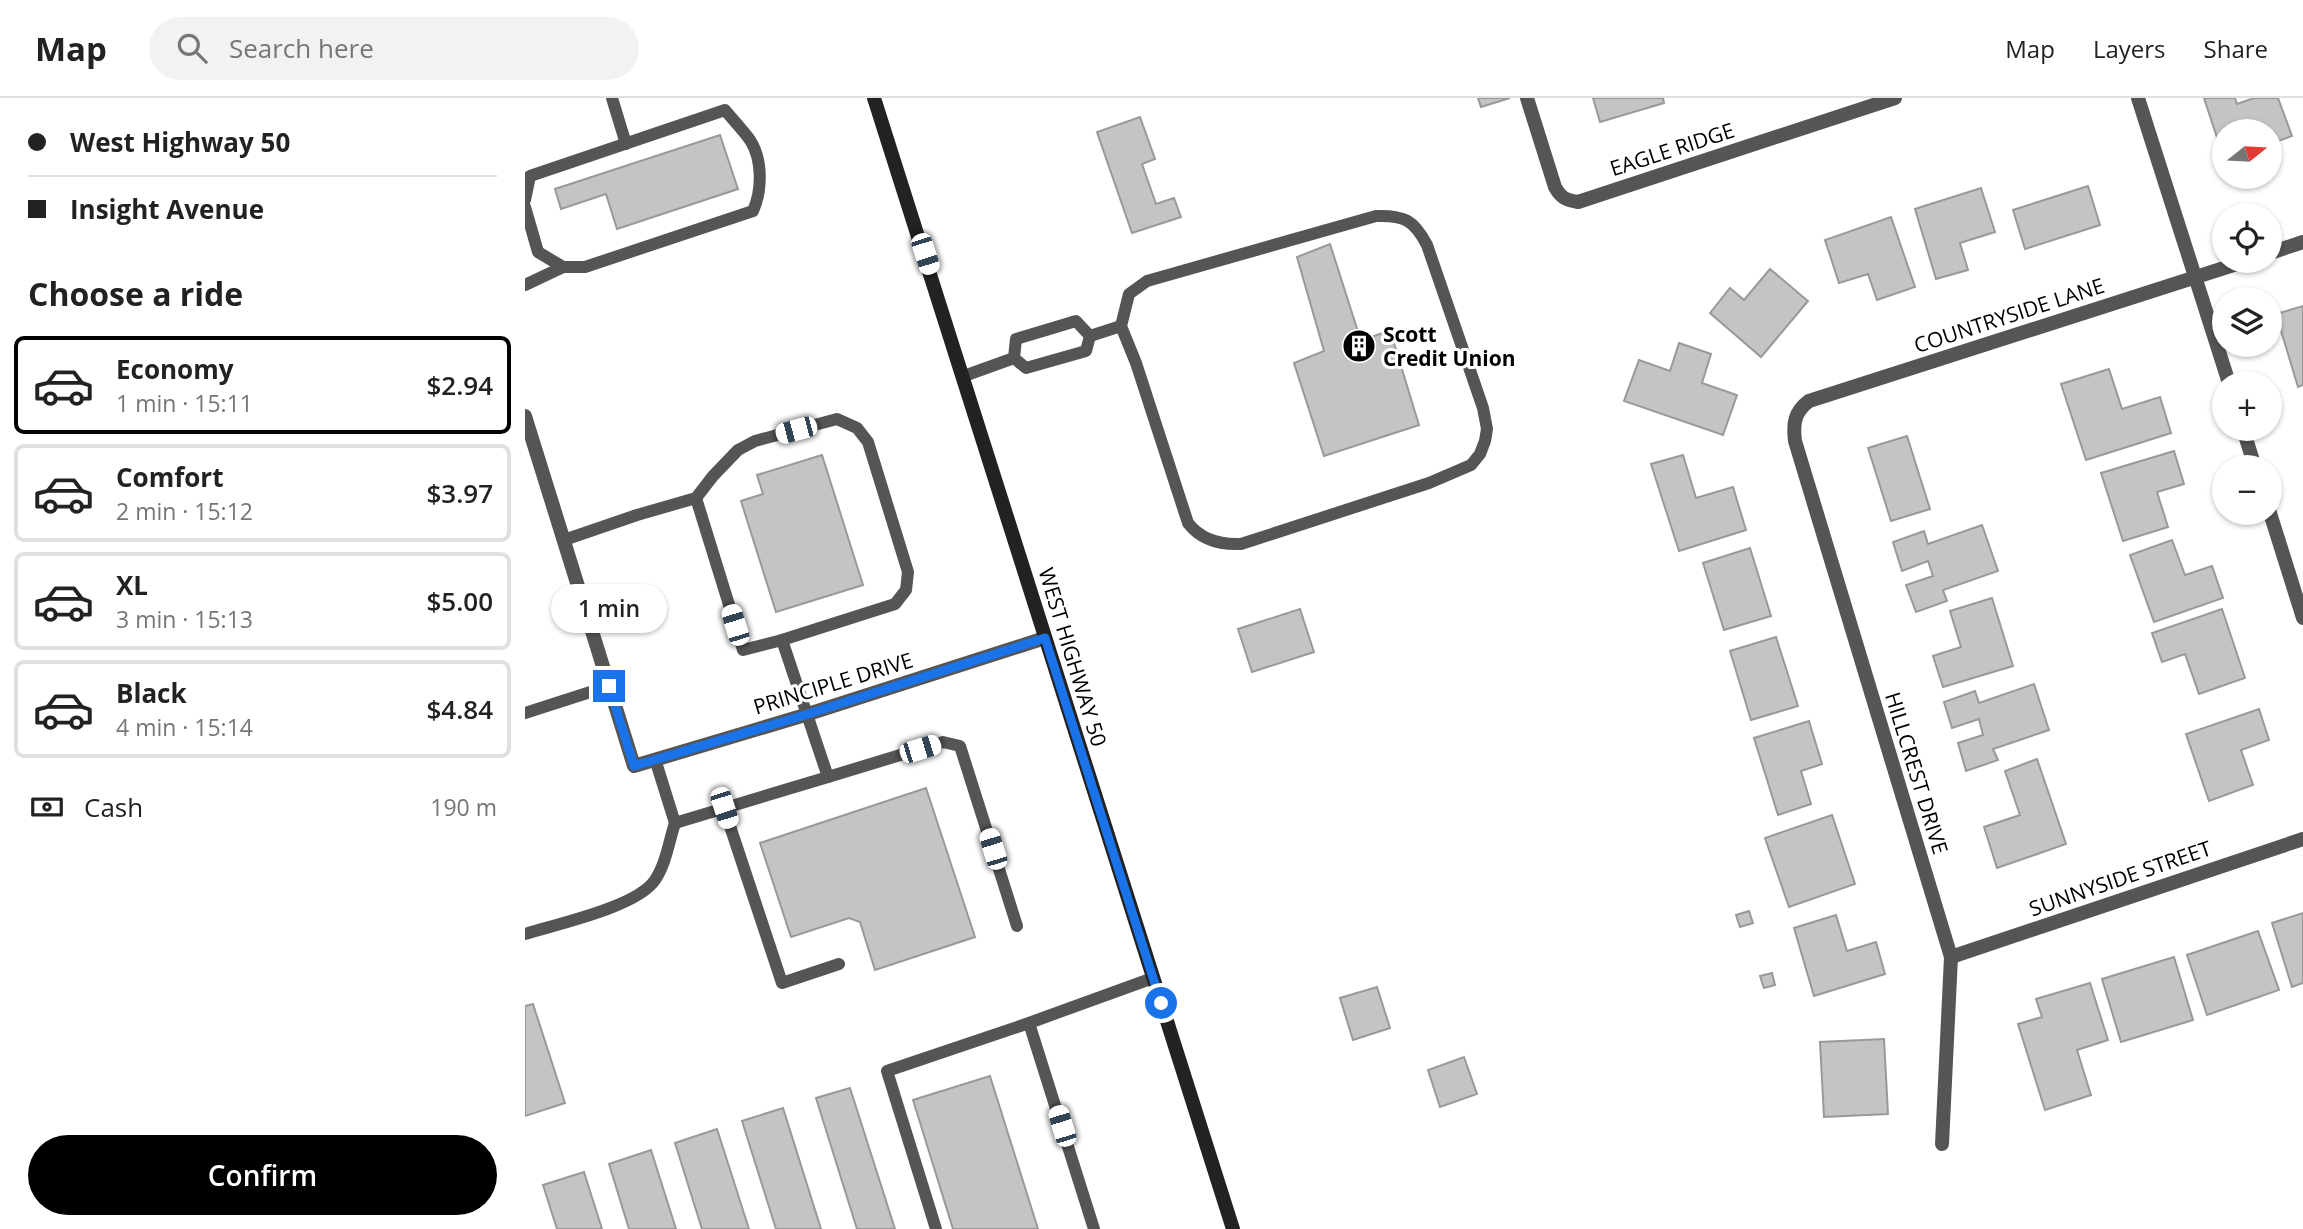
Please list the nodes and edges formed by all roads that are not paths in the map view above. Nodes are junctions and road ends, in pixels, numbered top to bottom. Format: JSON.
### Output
{"nodes":[{"id":1,"x":612,"y":98,"type":"edge"},
{"id":2,"x":874,"y":98,"type":"edge"},
{"id":3,"x":1527,"y":98,"type":"edge"},
{"id":4,"x":1895,"y":98,"type":"edge"},
{"id":5,"x":2138,"y":98,"type":"edge"},
{"id":6,"x":626,"y":144,"type":"junction"},
{"id":7,"x":525,"y":200,"type":"edge"},
{"id":8,"x":525,"y":207,"type":"edge"},
{"id":9,"x":2303,"y":242,"type":"edge"},
{"id":10,"x":2282,"y":249,"type":"edge"},
{"id":11,"x":563,"y":267,"type":"junction"},
{"id":12,"x":2212,"y":272,"type":"edge"},
{"id":13,"x":2195,"y":277,"type":"junction"},
{"id":14,"x":525,"y":285,"type":"edge"},
{"id":15,"x":1121,"y":326,"type":"junction"},
{"id":16,"x":1090,"y":335,"type":"junction"},
{"id":17,"x":1014,"y":358,"type":"junction"},
{"id":18,"x":2225,"y":371,"type":"edge"},
{"id":19,"x":964,"y":376,"type":"junction"},
{"id":20,"x":525,"y":416,"type":"edge"},
{"id":21,"x":1794,"y":421,"type":"joint"},
{"id":22,"x":696,"y":498,"type":"junction"},
{"id":23,"x":2274,"y":525,"type":"edge"},
{"id":24,"x":564,"y":541,"type":"junction"},
{"id":25,"x":2303,"y":618,"type":"edge"},
{"id":26,"x":1045,"y":638,"type":"junction"},
{"id":27,"x":782,"y":640,"type":"junction"},
{"id":28,"x":609,"y":686,"type":"junction"},
{"id":29,"x":525,"y":713,"type":"edge"},
{"id":30,"x":805,"y":715,"type":"junction"},
{"id":31,"x":655,"y":759,"type":"junction"},
{"id":32,"x":828,"y":777,"type":"junction"},
{"id":33,"x":724,"y":808,"type":"junction"},
{"id":34,"x":675,"y":823,"type":"junction"},
{"id":35,"x":2303,"y":839,"type":"edge"},
{"id":36,"x":1017,"y":926,"type":"dead end"},
{"id":37,"x":525,"y":934,"type":"edge"},
{"id":38,"x":1951,"y":957,"type":"junction"},
{"id":39,"x":839,"y":964,"type":"dead end"},
{"id":40,"x":1153,"y":978,"type":"junction"},
{"id":41,"x":1029,"y":1023,"type":"junction"},
{"id":42,"x":1942,"y":1144,"type":"dead end"},
{"id":43,"x":936,"y":1229,"type":"edge"},
{"id":44,"x":1094,"y":1229,"type":"edge"},
{"id":45,"x":1233,"y":1229,"type":"edge"}],
"edges":[{"from":1,"to":6,"type":"lane"},
{"from":2,"to":19,"type":"main road","name":"WEST HIGHWAY 50"},
{"from":3,"to":4,"type":"street","name":"EAGLE RIDGE"},
{"from":5,"to":13,"type":"street"},
{"from":6,"to":7,"type":"lane"},
{"from":6,"to":11,"type":"lane"},
{"from":8,"to":11,"type":"lane"},
{"from":9,"to":10,"type":"street"},
{"from":11,"to":14,"type":"lane"},
{"from":12,"to":13,"type":"street","name":"COUNTRYSIDE LANE"},
{"from":13,"to":18,"type":"street"},
{"from":13,"to":21,"type":"street","name":"COUNTRYSIDE LANE"},
{"from":15,"to":15,"type":"lane"},
{"from":15,"to":16,"type":"lane"},
{"from":16,"to":17,"type":"lane"},
{"from":16,"to":17,"type":"lane"},
{"from":17,"to":19,"type":"lane"},
{"from":19,"to":26,"type":"main road","name":"WEST HIGHWAY 50"},
{"from":20,"to":24,"type":"street"},
{"from":21,"to":38,"type":"street","name":"HILLCREST DRIVE"},
{"from":22,"to":24,"type":"lane"},
{"from":22,"to":27,"type":"lane"},
{"from":22,"to":27,"type":"lane"},
{"from":23,"to":25,"type":"street"},
{"from":24,"to":28,"type":"street"},
{"from":26,"to":30,"type":"street","name":"PRINCIPLE DRIVE"},
{"from":26,"to":40,"type":"main road","name":"WEST HIGHWAY 50"},
{"from":27,"to":30,"type":"lane"},
{"from":28,"to":29,"type":"lane"},
{"from":28,"to":31,"type":"street","name":"PRINCIPLE DRIVE"},
{"from":30,"to":31,"type":"street","name":"PRINCIPLE DRIVE"},
{"from":30,"to":32,"type":"lane"},
{"from":31,"to":34,"type":"lane"},
{"from":32,"to":33,"type":"lane"},
{"from":32,"to":36,"type":"lane"},
{"from":33,"to":34,"type":"lane"},
{"from":33,"to":39,"type":"lane"},
{"from":34,"to":37,"type":"lane"},
{"from":35,"to":38,"type":"street","name":"SUNNYSIDE STREET"},
{"from":38,"to":42,"type":"street","name":"HILLCREST DRIVE"},
{"from":40,"to":41,"type":"lane"},
{"from":40,"to":45,"type":"main road","name":"WEST HIGHWAY 50"},
{"from":41,"to":43,"type":"lane"},
{"from":41,"to":44,"type":"lane"}]}
